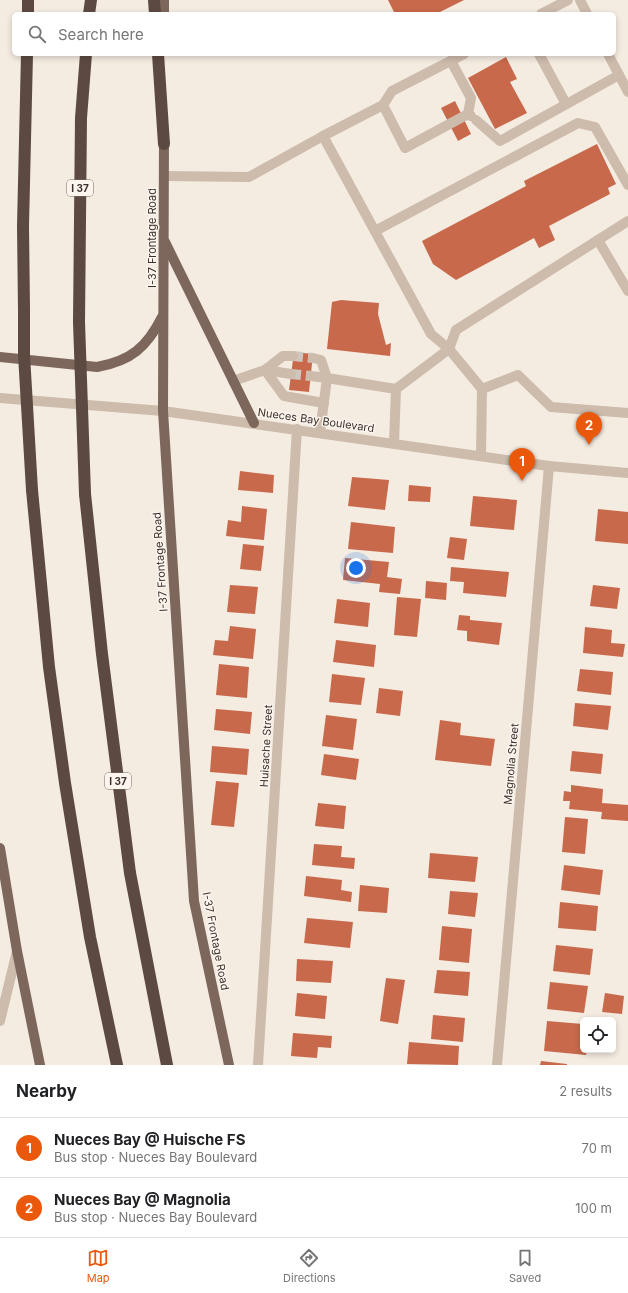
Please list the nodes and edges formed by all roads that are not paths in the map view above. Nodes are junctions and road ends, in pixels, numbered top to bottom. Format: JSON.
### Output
{"nodes":[{"id":1,"x":28,"y":0,"type":"edge"},
{"id":2,"x":91,"y":0,"type":"edge"},
{"id":3,"x":154,"y":0,"type":"edge"},
{"id":4,"x":164,"y":0,"type":"edge"},
{"id":5,"x":568,"y":0,"type":"edge"},
{"id":6,"x":580,"y":0,"type":"edge"},
{"id":7,"x":28,"y":12,"type":"edge"},
{"id":8,"x":89,"y":12,"type":"edge"},
{"id":9,"x":155,"y":12,"type":"edge"},
{"id":10,"x":164,"y":12,"type":"edge"},
{"id":11,"x":545,"y":12,"type":"edge"},
{"id":12,"x":587,"y":12,"type":"edge"},
{"id":13,"x":27,"y":56,"type":"edge"},
{"id":14,"x":86,"y":56,"type":"edge"},
{"id":15,"x":158,"y":56,"type":"edge"},
{"id":16,"x":164,"y":56,"type":"edge"},
{"id":17,"x":460,"y":56,"type":"edge"},
{"id":18,"x":540,"y":56,"type":"edge"},
{"id":19,"x":609,"y":56,"type":"edge"},
{"id":20,"x":451,"y":61,"type":"junction"},
{"id":21,"x":619,"y":76,"type":"junction"},
{"id":22,"x":628,"y":92,"type":"edge"},
{"id":23,"x":566,"y":104,"type":"junction"},
{"id":24,"x":383,"y":105,"type":"junction"},
{"id":25,"x":472,"y":116,"type":"junction"},
{"id":26,"x":322,"y":136,"type":"junction"},
{"id":27,"x":164,"y":144,"type":"junction"},
{"id":28,"x":164,"y":176,"type":"junction"},
{"id":29,"x":628,"y":185,"type":"edge"},
{"id":30,"x":628,"y":221,"type":"edge"},
{"id":31,"x":375,"y":231,"type":"junction"},
{"id":32,"x":163,"y":238,"type":"junction"},
{"id":33,"x":598,"y":240,"type":"junction"},
{"id":34,"x":628,"y":291,"type":"edge"},
{"id":35,"x":163,"y":314,"type":"junction"},
{"id":36,"x":449,"y":349,"type":"junction"},
{"id":37,"x":293,"y":356,"type":"tunnel mouth"},
{"id":38,"x":0,"y":357,"type":"edge"},
{"id":39,"x":313,"y":358,"type":"tunnel mouth"},
{"id":40,"x":265,"y":370,"type":"junction"},
{"id":41,"x":291,"y":374,"type":"tunnel mouth"},
{"id":42,"x":311,"y":376,"type":"tunnel mouth"},
{"id":43,"x":327,"y":378,"type":"junction"},
{"id":44,"x":233,"y":381,"type":"junction"},
{"id":45,"x":396,"y":389,"type":"junction"},
{"id":46,"x":482,"y":389,"type":"junction"},
{"id":47,"x":0,"y":398,"type":"edge"},
{"id":48,"x":324,"y":403,"type":"junction"},
{"id":49,"x":163,"y":410,"type":"junction"},
{"id":50,"x":628,"y":413,"type":"edge"},
{"id":51,"x":254,"y":423,"type":"junction"},
{"id":52,"x":297,"y":429,"type":"junction"},
{"id":53,"x":320,"y":432,"type":"junction"},
{"id":54,"x":394,"y":443,"type":"junction"},
{"id":55,"x":481,"y":456,"type":"junction"},
{"id":56,"x":549,"y":466,"type":"junction"},
{"id":57,"x":628,"y":473,"type":"edge"},
{"id":58,"x":0,"y":848,"type":"edge"},
{"id":59,"x":17,"y":951,"type":"junction"},
{"id":60,"x":0,"y":1021,"type":"edge"},
{"id":61,"x":40,"y":1065,"type":"edge"},
{"id":62,"x":117,"y":1065,"type":"edge"},
{"id":63,"x":167,"y":1065,"type":"edge"},
{"id":64,"x":229,"y":1065,"type":"edge"},
{"id":65,"x":258,"y":1065,"type":"edge"},
{"id":66,"x":497,"y":1065,"type":"edge"}],
"edges":[{"from":1,"to":7,"type":"highway"},
{"from":2,"to":8,"type":"highway"},
{"from":3,"to":9,"type":"highway"},
{"from":4,"to":10,"type":"main road"},
{"from":5,"to":11,"type":"street"},
{"from":6,"to":12,"type":"street"},
{"from":13,"to":62,"type":"highway","bridge":true},
{"from":14,"to":63,"type":"highway","number":"I 37","bridge":true},
{"from":15,"to":27,"type":"highway"},
{"from":16,"to":27,"type":"main road","name":"I-37 Frontage Road"},
{"from":17,"to":20,"type":"street"},
{"from":18,"to":23,"type":"street"},
{"from":19,"to":21,"type":"street"},
{"from":20,"to":24,"type":"street"},
{"from":20,"to":25,"type":"street"},
{"from":21,"to":22,"type":"street"},
{"from":21,"to":23,"type":"street"},
{"from":23,"to":25,"type":"street"},
{"from":24,"to":25,"type":"street"},
{"from":24,"to":26,"type":"street"},
{"from":26,"to":28,"type":"street"},
{"from":26,"to":31,"type":"street"},
{"from":27,"to":28,"type":"main road","name":"I-37 Frontage Road"},
{"from":28,"to":32,"type":"main road","name":"I-37 Frontage Road"},
{"from":29,"to":31,"type":"street"},
{"from":30,"to":33,"type":"street"},
{"from":31,"to":36,"type":"street"},
{"from":32,"to":35,"type":"main road","name":"I-37 Frontage Road"},
{"from":32,"to":44,"type":"main road"},
{"from":33,"to":34,"type":"street"},
{"from":33,"to":36,"type":"street"},
{"from":35,"to":38,"type":"main road"},
{"from":35,"to":49,"type":"main road","name":"I-37 Frontage Road"},
{"from":36,"to":45,"type":"street"},
{"from":36,"to":46,"type":"street"},
{"from":37,"to":40,"type":"street"},
{"from":39,"to":43,"type":"street"},
{"from":40,"to":41,"type":"street"},
{"from":40,"to":44,"type":"street"},
{"from":40,"to":48,"type":"street"},
{"from":42,"to":43,"type":"street"},
{"from":43,"to":45,"type":"street"},
{"from":43,"to":48,"type":"street"},
{"from":44,"to":51,"type":"main road"},
{"from":45,"to":54,"type":"street"},
{"from":46,"to":50,"type":"street"},
{"from":46,"to":55,"type":"street"},
{"from":47,"to":49,"type":"street","name":"Nueces Bay Boulevard"},
{"from":48,"to":53,"type":"street"},
{"from":49,"to":51,"type":"street","name":"Nueces Bay Boulevard"},
{"from":49,"to":64,"type":"main road","name":"I-37 Frontage Road"},
{"from":51,"to":52,"type":"street","name":"Nueces Bay Boulevard"},
{"from":52,"to":53,"type":"street","name":"Nueces Bay Boulevard"},
{"from":52,"to":65,"type":"street","name":"Huisache Street"},
{"from":53,"to":54,"type":"street","name":"Nueces Bay Boulevard"},
{"from":54,"to":55,"type":"street","name":"Nueces Bay Boulevard"},
{"from":55,"to":56,"type":"street","name":"Nueces Bay Boulevard"},
{"from":56,"to":57,"type":"street","name":"Nueces Bay Boulevard"},
{"from":56,"to":66,"type":"street","name":"Magnolia Street"},
{"from":58,"to":59,"type":"main road"},
{"from":59,"to":60,"type":"street"},
{"from":59,"to":61,"type":"main road"}]}
